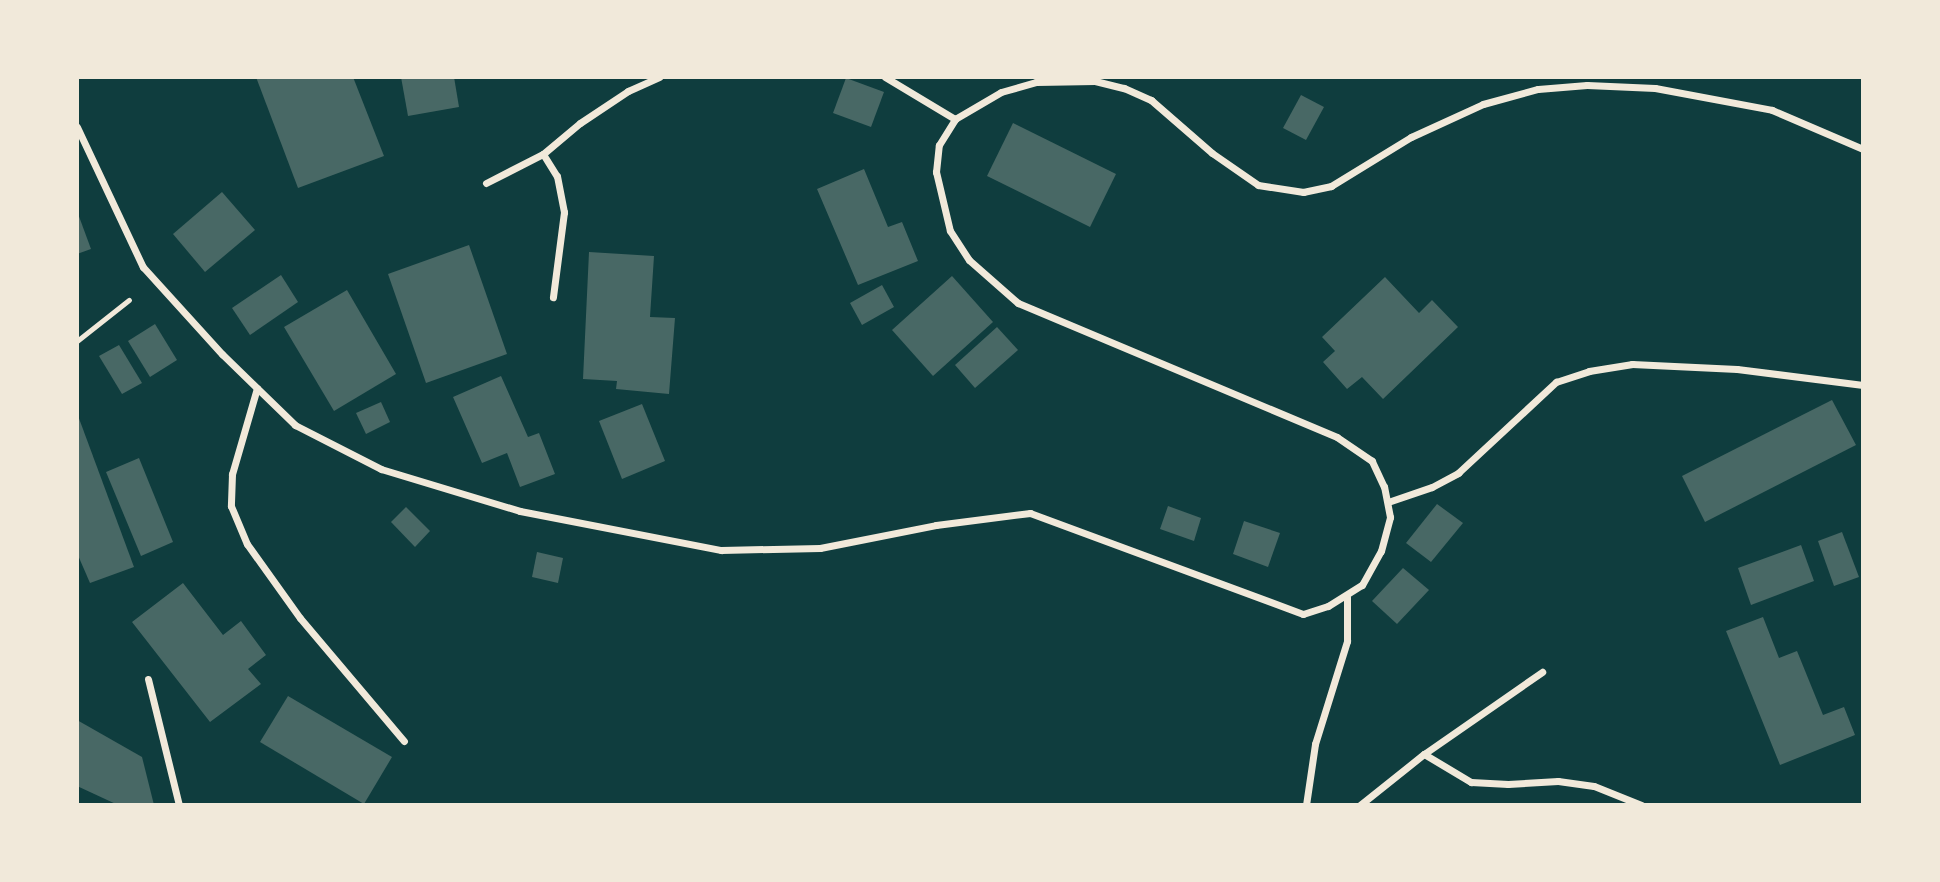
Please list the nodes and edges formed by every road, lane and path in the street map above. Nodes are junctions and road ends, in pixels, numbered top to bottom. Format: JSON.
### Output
{"nodes":[{"id":1,"x":659,"y":77,"type":"edge"},
{"id":2,"x":885,"y":77,"type":"edge"},
{"id":3,"x":955,"y":119,"type":"junction"},
{"id":4,"x":77,"y":127,"type":"edge"},
{"id":5,"x":1863,"y":149,"type":"edge"},
{"id":6,"x":544,"y":154,"type":"junction"},
{"id":7,"x":486,"y":183,"type":"dead end"},
{"id":8,"x":154,"y":279,"type":"junction"},
{"id":9,"x":554,"y":297,"type":"dead end"},
{"id":10,"x":77,"y":341,"type":"edge"},
{"id":11,"x":1863,"y":385,"type":"edge"},
{"id":12,"x":257,"y":388,"type":"junction"},
{"id":13,"x":1388,"y":502,"type":"junction"},
{"id":14,"x":1347,"y":597,"type":"junction"},
{"id":15,"x":1542,"y":672,"type":"dead end"},
{"id":16,"x":148,"y":679,"type":"dead end"},
{"id":17,"x":404,"y":741,"type":"dead end"},
{"id":18,"x":1424,"y":754,"type":"junction"},
{"id":19,"x":179,"y":805,"type":"edge"},
{"id":20,"x":1306,"y":805,"type":"edge"},
{"id":21,"x":1360,"y":805,"type":"edge"},
{"id":22,"x":1641,"y":805,"type":"edge"}],
"edges":[{"from":1,"to":6,"type":"street"},
{"from":2,"to":3,"type":"street"},
{"from":3,"to":5,"type":"street"},
{"from":3,"to":13,"type":"street"},
{"from":4,"to":8,"type":"street"},
{"from":6,"to":7,"type":"street"},
{"from":6,"to":9,"type":"street"},
{"from":8,"to":10,"type":"path"},
{"from":8,"to":12,"type":"street"},
{"from":11,"to":13,"type":"street"},
{"from":12,"to":14,"type":"street"},
{"from":12,"to":17,"type":"street"},
{"from":13,"to":14,"type":"street"},
{"from":14,"to":20,"type":"street"},
{"from":15,"to":18,"type":"street"},
{"from":16,"to":19,"type":"street"},
{"from":18,"to":21,"type":"street"},
{"from":18,"to":22,"type":"street"}]}
